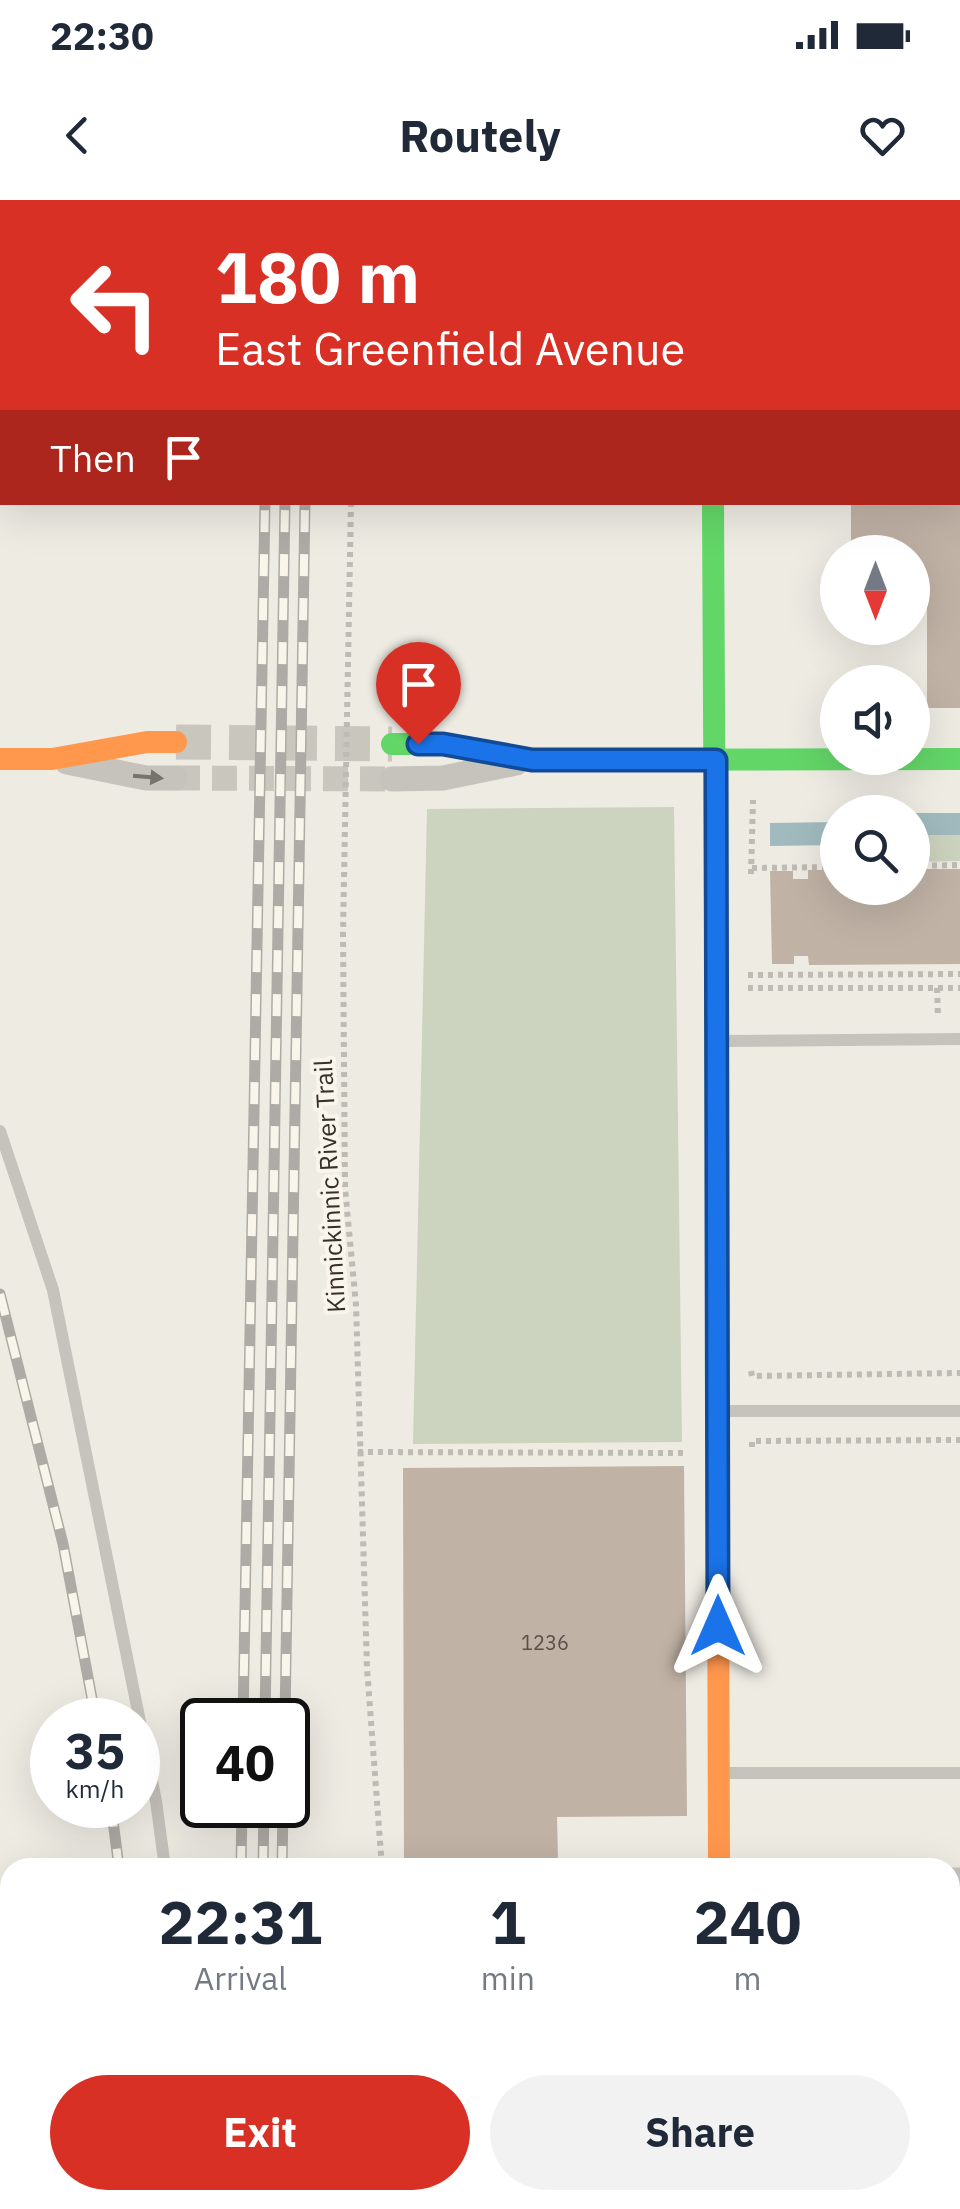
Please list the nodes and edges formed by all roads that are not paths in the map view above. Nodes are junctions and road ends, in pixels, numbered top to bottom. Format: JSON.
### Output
{"nodes":[{"id":1,"x":713,"y":505,"type":"edge"},
{"id":2,"x":176,"y":742,"type":"tunnel mouth"},
{"id":3,"x":392,"y":744,"type":"tunnel mouth"},
{"id":4,"x":0,"y":759,"type":"edge"},
{"id":5,"x":52,"y":759,"type":"junction"},
{"id":6,"x":960,"y":759,"type":"edge"},
{"id":7,"x":532,"y":760,"type":"junction"},
{"id":8,"x":716,"y":760,"type":"junction"},
{"id":9,"x":175,"y":778,"type":"tunnel mouth"},
{"id":10,"x":392,"y":779,"type":"tunnel mouth"},
{"id":11,"x":960,"y":1039,"type":"edge"},
{"id":12,"x":716,"y":1041,"type":"junction"},
{"id":13,"x":0,"y":1132,"type":"edge"},
{"id":14,"x":718,"y":1411,"type":"junction"},
{"id":15,"x":960,"y":1411,"type":"edge"},
{"id":16,"x":960,"y":1773,"type":"edge"},
{"id":17,"x":719,"y":1774,"type":"junction"},
{"id":18,"x":164,"y":1858,"type":"edge"},
{"id":19,"x":720,"y":1858,"type":"edge"}],
"edges":[{"from":1,"to":8,"type":"street"},
{"from":2,"to":5,"type":"street"},
{"from":3,"to":7,"type":"street"},
{"from":4,"to":5,"type":"street"},
{"from":5,"to":9,"type":"street","one_way":true},
{"from":6,"to":8,"type":"street"},
{"from":7,"to":8,"type":"street"},
{"from":7,"to":10,"type":"street"},
{"from":8,"to":12,"type":"street"},
{"from":11,"to":12,"type":"lane"},
{"from":12,"to":14,"type":"street"},
{"from":13,"to":18,"type":"lane"},
{"from":14,"to":15,"type":"lane"},
{"from":14,"to":17,"type":"street"},
{"from":16,"to":17,"type":"lane"},
{"from":17,"to":19,"type":"street"}]}
